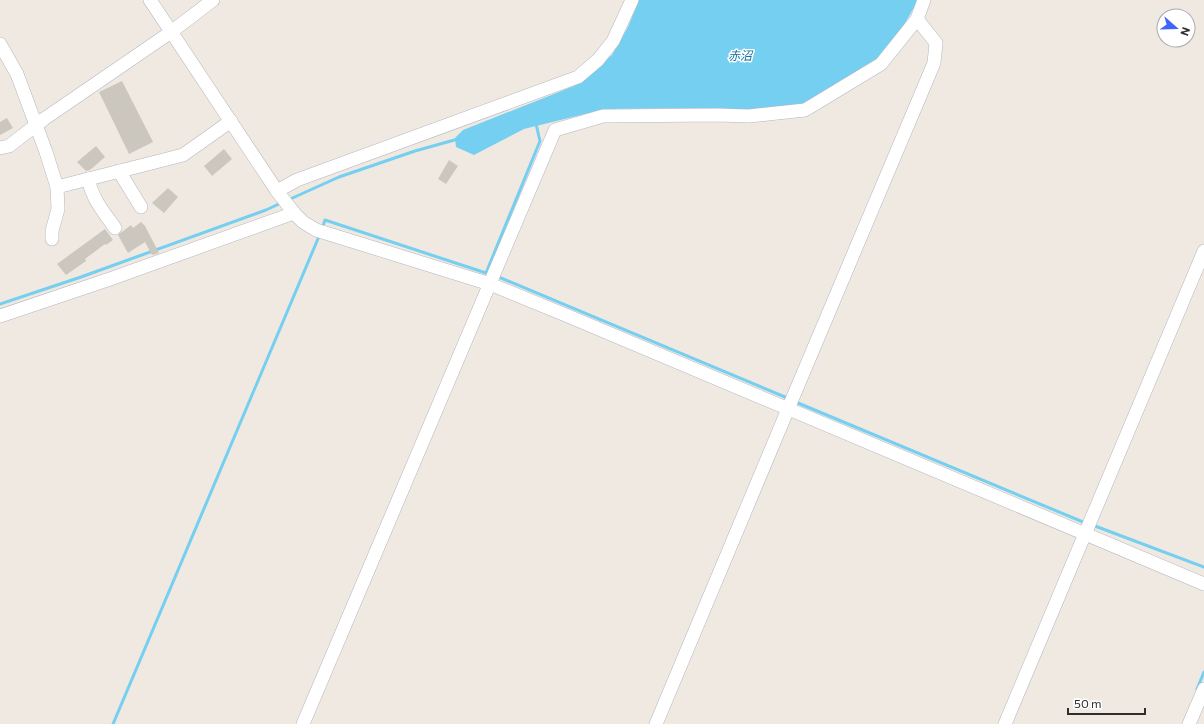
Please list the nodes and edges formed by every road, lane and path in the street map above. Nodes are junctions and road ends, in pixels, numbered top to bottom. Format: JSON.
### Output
{"nodes":[{"id":1,"x":150,"y":0,"type":"edge"},
{"id":2,"x":213,"y":0,"type":"edge"},
{"id":3,"x":632,"y":0,"type":"edge"},
{"id":4,"x":924,"y":0,"type":"edge"},
{"id":5,"x":917,"y":19,"type":"junction"},
{"id":6,"x":171,"y":32,"type":"junction"},
{"id":7,"x":0,"y":44,"type":"edge"},
{"id":8,"x":231,"y":121,"type":"junction"},
{"id":9,"x":35,"y":126,"type":"junction"},
{"id":10,"x":0,"y":148,"type":"edge"},
{"id":11,"x":119,"y":171,"type":"junction"},
{"id":12,"x":88,"y":179,"type":"junction"},
{"id":13,"x":57,"y":187,"type":"junction"},
{"id":14,"x":280,"y":194,"type":"junction"},
{"id":15,"x":141,"y":207,"type":"dead end"},
{"id":16,"x":293,"y":212,"type":"junction"},
{"id":17,"x":115,"y":228,"type":"dead end"},
{"id":18,"x":52,"y":239,"type":"dead end"},
{"id":19,"x":1204,"y":251,"type":"edge"},
{"id":20,"x":490,"y":284,"type":"junction"},
{"id":21,"x":0,"y":316,"type":"edge"},
{"id":22,"x":788,"y":409,"type":"junction"},
{"id":23,"x":1085,"y":534,"type":"junction"},
{"id":24,"x":1204,"y":584,"type":"edge"},
{"id":25,"x":1204,"y":689,"type":"edge"},
{"id":26,"x":303,"y":724,"type":"edge"},
{"id":27,"x":656,"y":724,"type":"edge"},
{"id":28,"x":1005,"y":724,"type":"edge"},
{"id":29,"x":1189,"y":724,"type":"edge"}],
"edges":[{"from":1,"to":6,"type":"street"},
{"from":2,"to":6,"type":"street"},
{"from":3,"to":14,"type":"street"},
{"from":4,"to":5,"type":"street"},
{"from":5,"to":20,"type":"street"},
{"from":5,"to":22,"type":"street"},
{"from":6,"to":8,"type":"street"},
{"from":6,"to":9,"type":"street"},
{"from":7,"to":9,"type":"street"},
{"from":8,"to":11,"type":"street"},
{"from":8,"to":14,"type":"street"},
{"from":9,"to":10,"type":"street"},
{"from":9,"to":13,"type":"street"},
{"from":11,"to":12,"type":"street"},
{"from":11,"to":15,"type":"street"},
{"from":12,"to":13,"type":"street"},
{"from":12,"to":17,"type":"street"},
{"from":13,"to":18,"type":"street"},
{"from":14,"to":16,"type":"street"},
{"from":16,"to":20,"type":"street"},
{"from":16,"to":21,"type":"street"},
{"from":19,"to":23,"type":"street"},
{"from":20,"to":22,"type":"street"},
{"from":20,"to":26,"type":"street"},
{"from":22,"to":23,"type":"street"},
{"from":22,"to":27,"type":"street"},
{"from":23,"to":24,"type":"street"},
{"from":23,"to":28,"type":"street"},
{"from":25,"to":29,"type":"street"}]}
